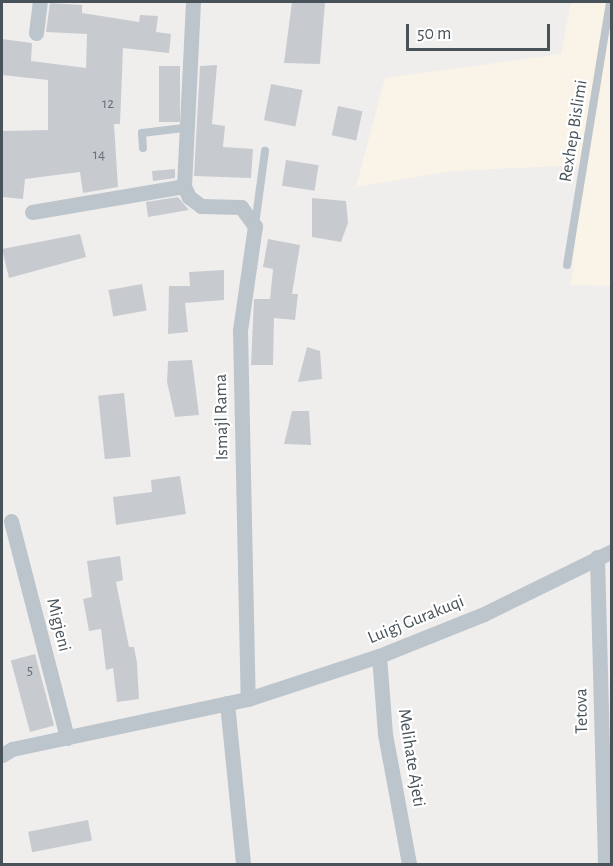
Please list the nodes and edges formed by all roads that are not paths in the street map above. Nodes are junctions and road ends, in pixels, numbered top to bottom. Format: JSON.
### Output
{"nodes":[{"id":1,"x":40,"y":2,"type":"edge"},
{"id":2,"x":193,"y":2,"type":"edge"},
{"id":3,"x":610,"y":2,"type":"edge"},
{"id":4,"x":36,"y":33,"type":"dead end"},
{"id":5,"x":184,"y":128,"type":"junction"},
{"id":6,"x":143,"y":148,"type":"dead end"},
{"id":7,"x":265,"y":151,"type":"dead end"},
{"id":8,"x":184,"y":186,"type":"junction"},
{"id":9,"x":32,"y":212,"type":"dead end"},
{"id":10,"x":255,"y":226,"type":"junction"},
{"id":11,"x":567,"y":265,"type":"dead end"},
{"id":12,"x":11,"y":521,"type":"dead end"},
{"id":13,"x":604,"y":554,"type":"edge"},
{"id":14,"x":379,"y":656,"type":"junction"},
{"id":15,"x":248,"y":699,"type":"junction"},
{"id":16,"x":227,"y":703,"type":"junction"},
{"id":17,"x":67,"y":738,"type":"junction"},
{"id":18,"x":2,"y":755,"type":"edge"},
{"id":19,"x":243,"y":864,"type":"edge"},
{"id":20,"x":409,"y":864,"type":"edge"},
{"id":21,"x":605,"y":864,"type":"edge"}],
"edges":[{"from":1,"to":4,"type":"street"},
{"from":2,"to":5,"type":"street"},
{"from":3,"to":11,"type":"lane","name":"Rexhep Bislimi"},
{"from":5,"to":6,"type":"lane"},
{"from":5,"to":8,"type":"street"},
{"from":7,"to":10,"type":"lane"},
{"from":8,"to":9,"type":"street"},
{"from":8,"to":10,"type":"street"},
{"from":10,"to":15,"type":"street","name":"Ismajl Rama"},
{"from":12,"to":17,"type":"street","name":"Migjeni"},
{"from":13,"to":14,"type":"street","name":"Luigj Gurakuqi"},
{"from":13,"to":21,"type":"street","name":"Tetova"},
{"from":14,"to":15,"type":"street","name":"Luigj Gurakuqi"},
{"from":14,"to":20,"type":"street","name":"Melihate Ajeti"},
{"from":15,"to":16,"type":"street","name":"Luigj Gurakuqi"},
{"from":16,"to":17,"type":"street","name":"Luigj Gurakuqi"},
{"from":16,"to":19,"type":"street"},
{"from":17,"to":18,"type":"street","name":"Luigj Gurakuqi"}]}
